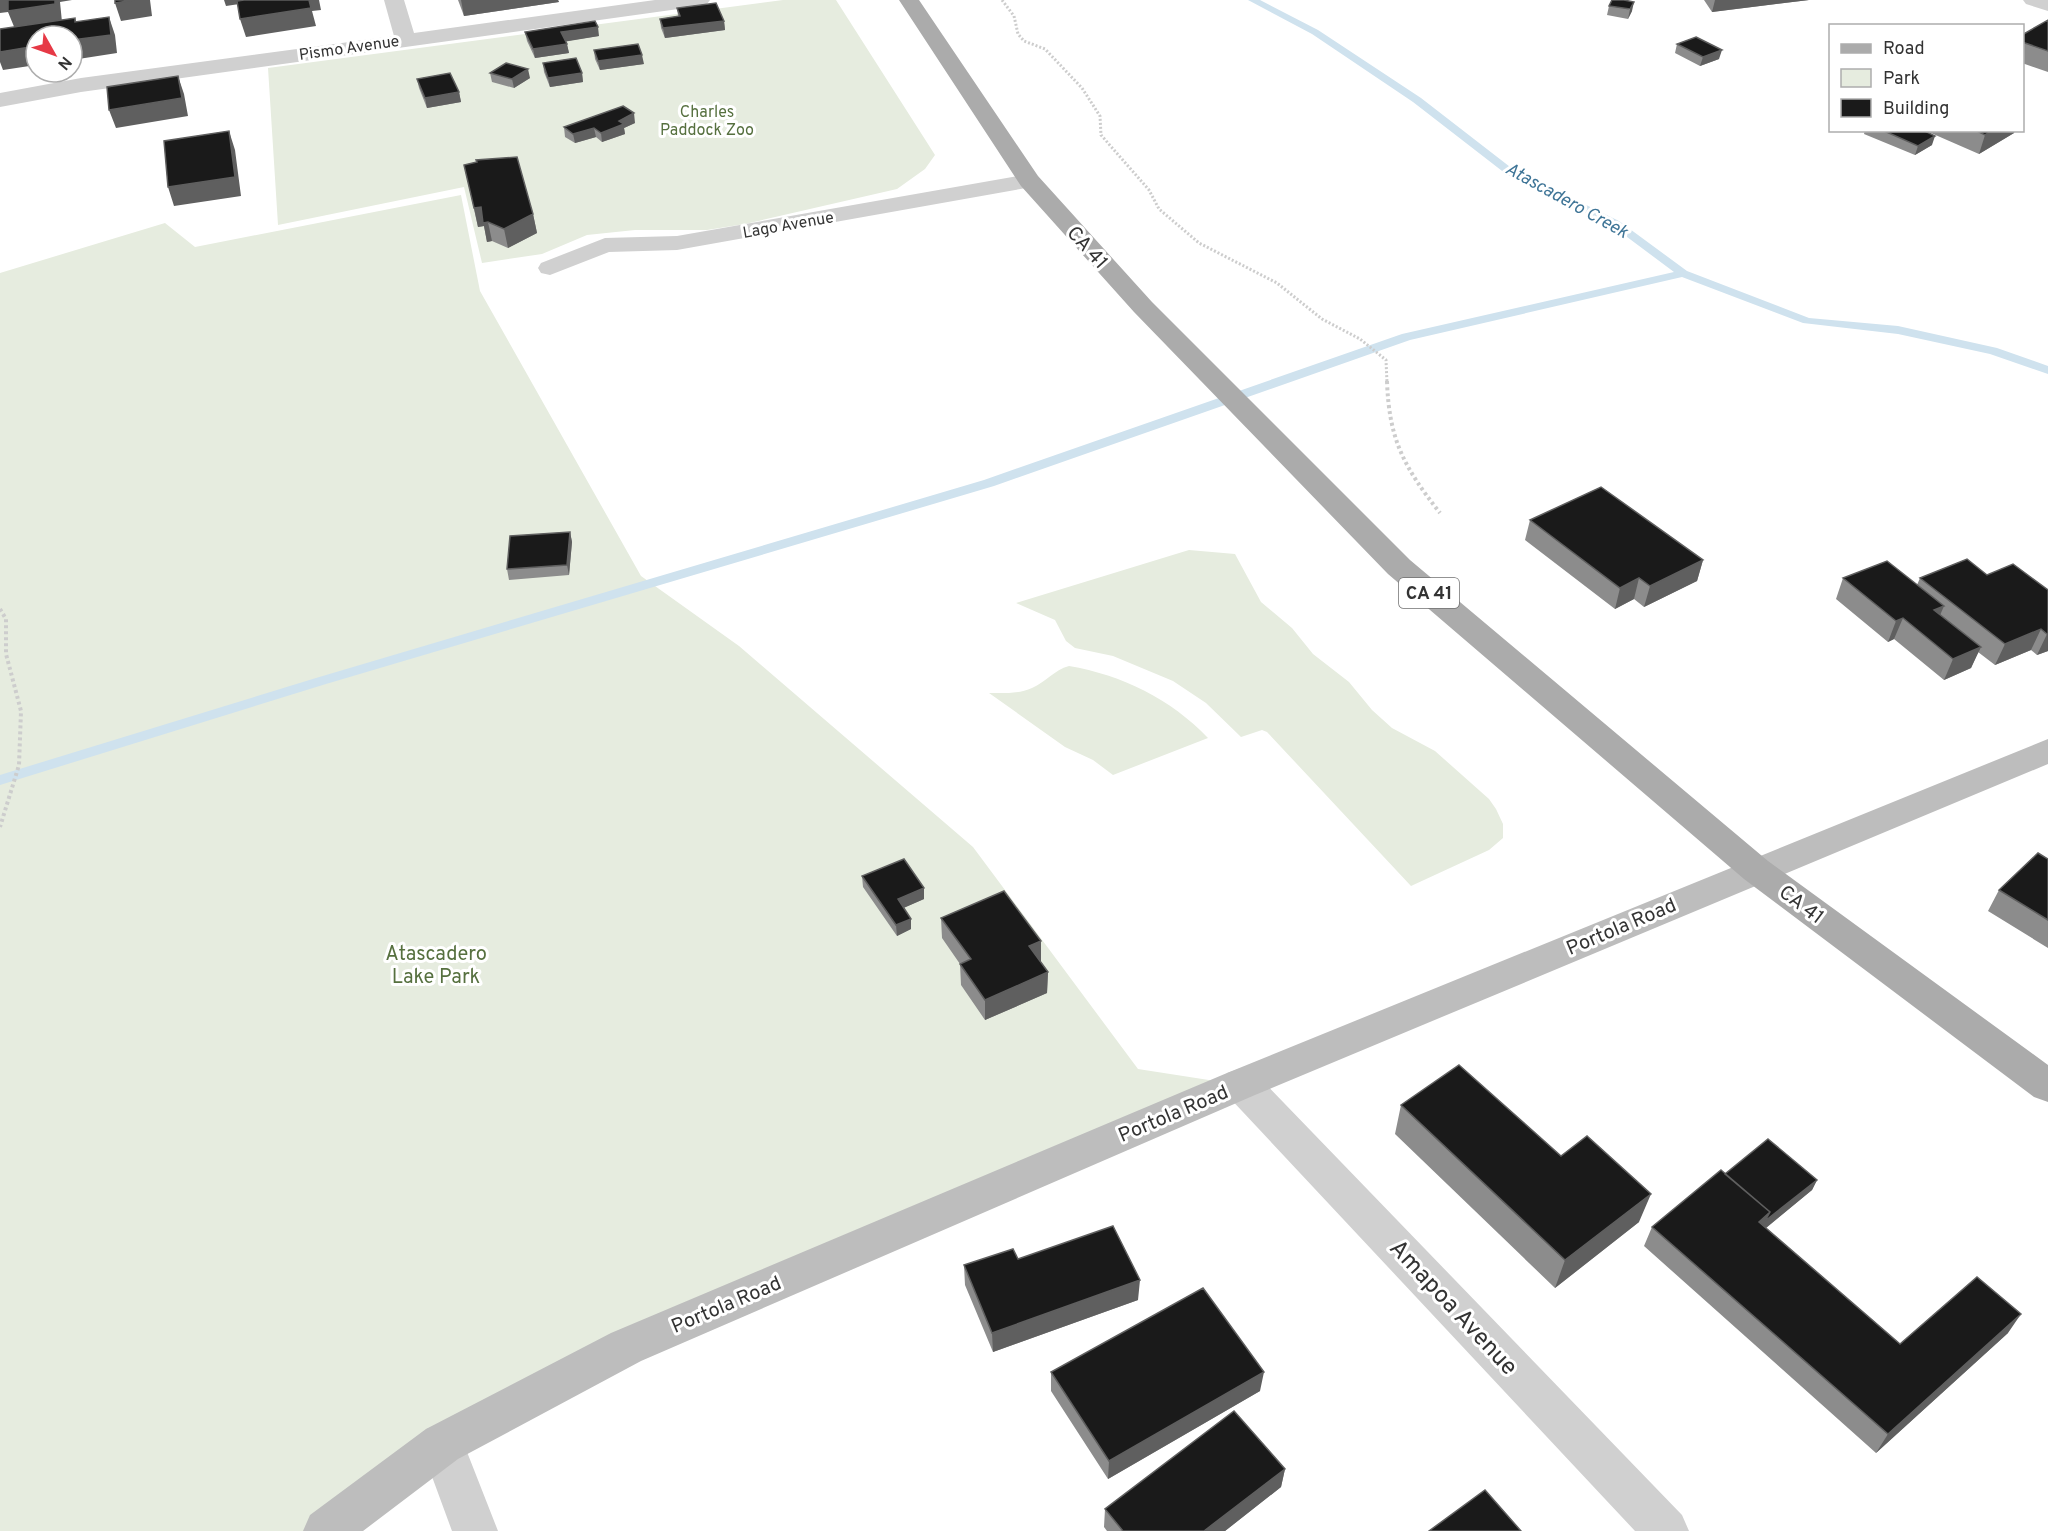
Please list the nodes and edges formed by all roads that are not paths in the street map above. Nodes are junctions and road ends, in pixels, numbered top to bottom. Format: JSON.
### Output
{"nodes":[{"id":1,"x":394,"y":0,"type":"edge"},
{"id":2,"x":700,"y":0,"type":"edge"},
{"id":3,"x":909,"y":0,"type":"edge"},
{"id":4,"x":2033,"y":0,"type":"edge"},
{"id":5,"x":2048,"y":5,"type":"edge"},
{"id":6,"x":405,"y":39,"type":"junction"},
{"id":7,"x":0,"y":100,"type":"edge"},
{"id":8,"x":1029,"y":181,"type":"junction"},
{"id":9,"x":550,"y":268,"type":"dead end"},
{"id":10,"x":2048,"y":751,"type":"edge"},
{"id":11,"x":1756,"y":870,"type":"junction"},
{"id":12,"x":1241,"y":1084,"type":"junction"},
{"id":13,"x":2048,"y":1086,"type":"edge"},
{"id":14,"x":442,"y":1444,"type":"junction"},
{"id":15,"x":326,"y":1531,"type":"edge"},
{"id":16,"x":475,"y":1531,"type":"edge"},
{"id":17,"x":1666,"y":1531,"type":"edge"}],
"edges":[{"from":1,"to":6,"type":"street"},
{"from":2,"to":6,"type":"street","name":"Pismo Avenue"},
{"from":3,"to":8,"type":"main road","name":"CA 41","number":"CA 41"},
{"from":4,"to":5,"type":"street"},
{"from":6,"to":7,"type":"street","name":"Pismo Avenue"},
{"from":8,"to":9,"type":"street","name":"Lago Avenue"},
{"from":8,"to":11,"type":"main road","name":"CA 41","number":"CA 41"},
{"from":10,"to":11,"type":"street","name":"Portola Road"},
{"from":11,"to":12,"type":"street","name":"Portola Road"},
{"from":11,"to":13,"type":"main road","name":"CA 41","number":"CA 41"},
{"from":12,"to":14,"type":"street","name":"Portola Road"},
{"from":12,"to":17,"type":"street","name":"Amapoa Avenue"},
{"from":14,"to":15,"type":"street","name":"Portola Road"},
{"from":14,"to":16,"type":"street"}]}
